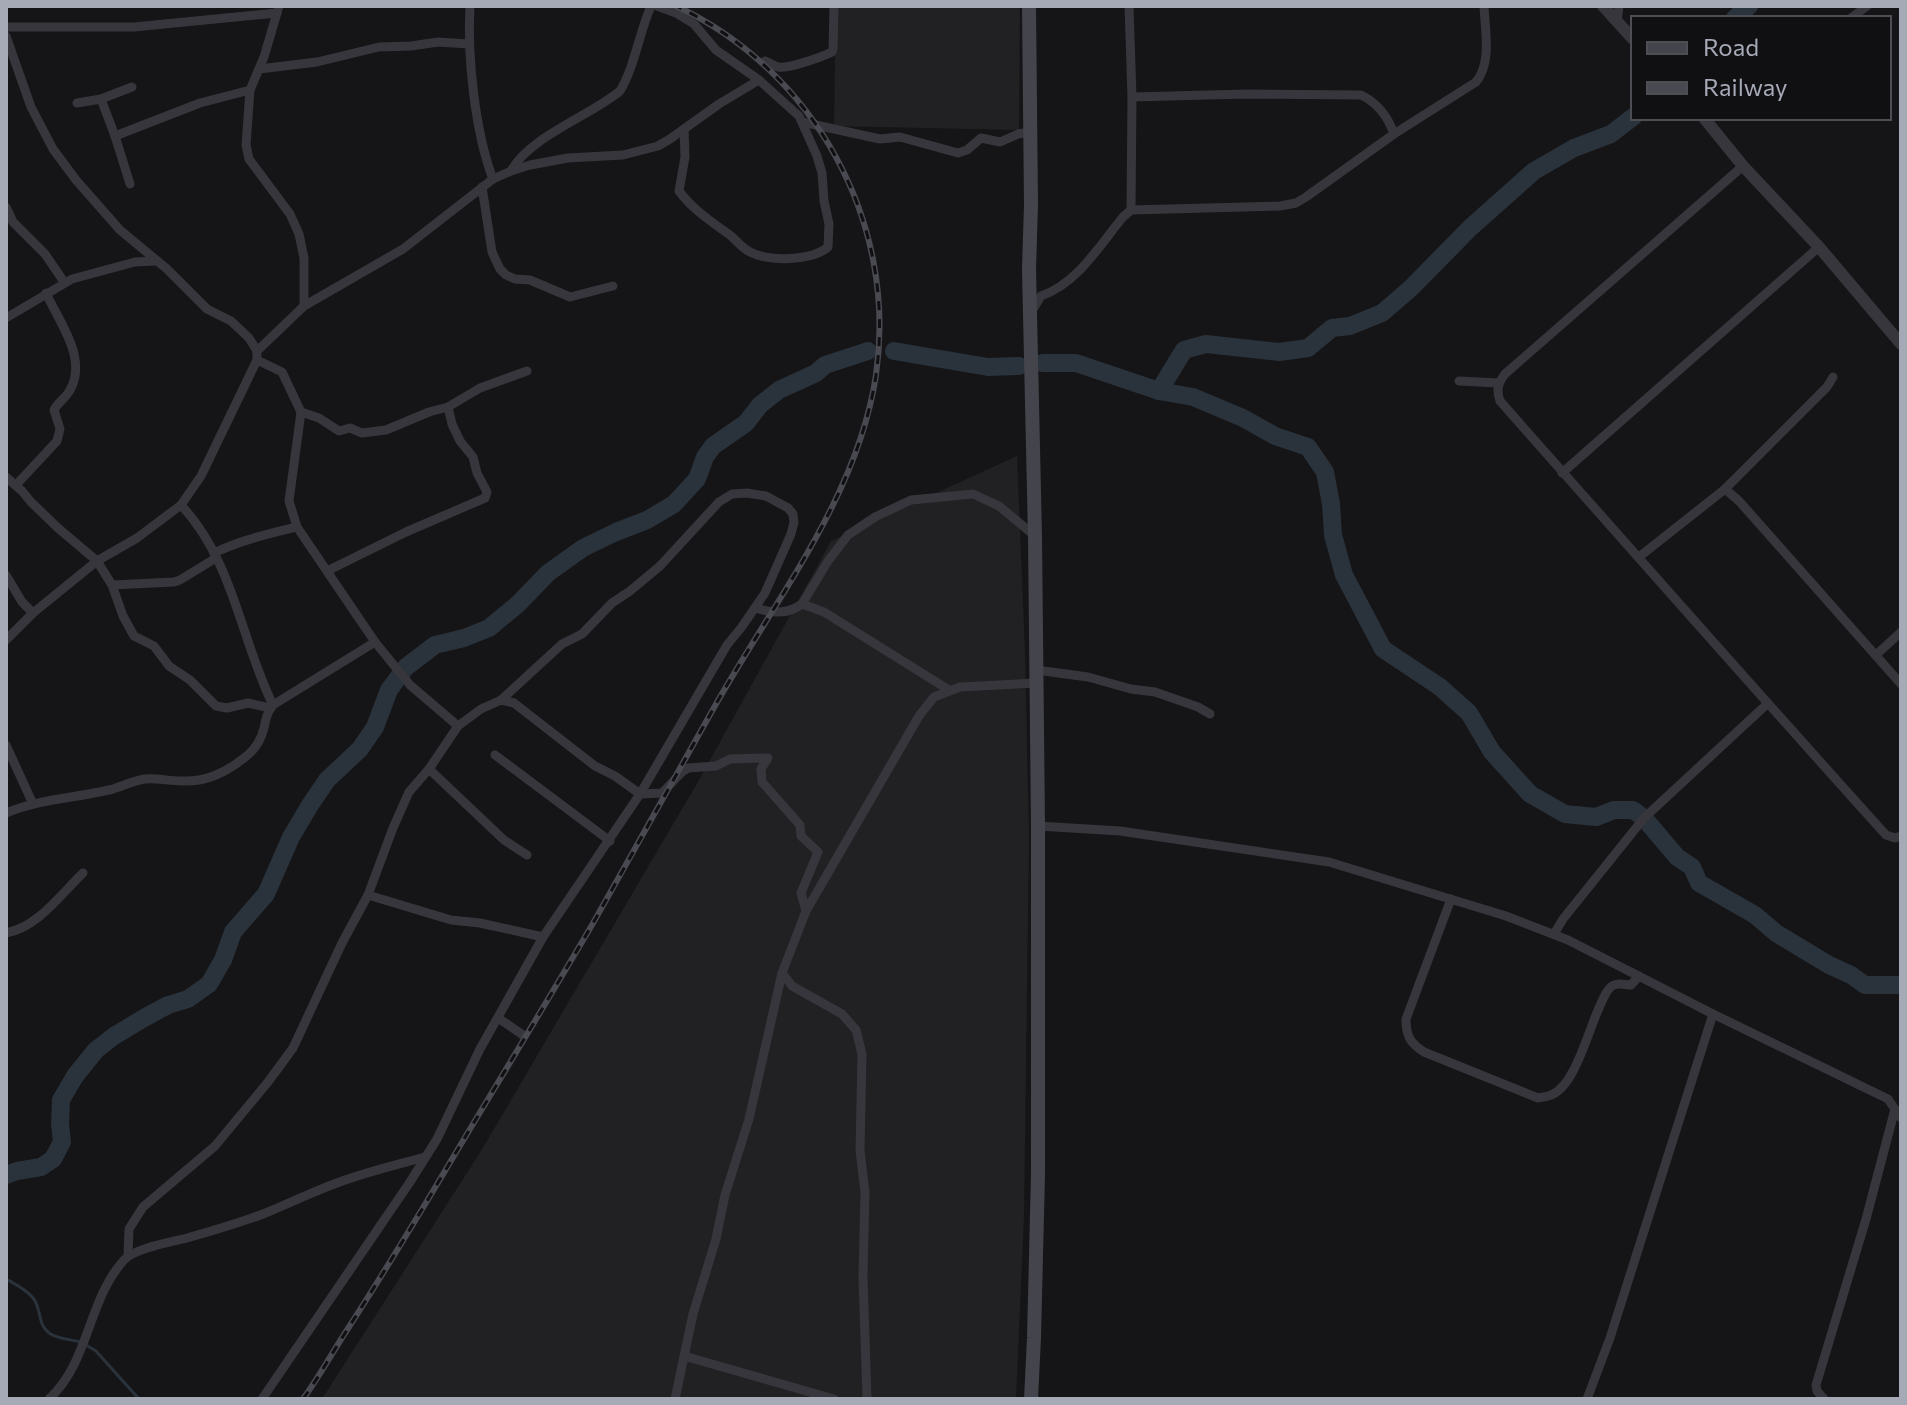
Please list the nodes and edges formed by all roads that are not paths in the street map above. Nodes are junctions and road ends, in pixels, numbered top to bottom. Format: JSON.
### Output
{"nodes":[{"id":1,"x":470,"y":6,"type":"edge"},
{"id":2,"x":654,"y":6,"type":"edge"},
{"id":3,"x":834,"y":6,"type":"edge"},
{"id":4,"x":1029,"y":6,"type":"edge"},
{"id":5,"x":1129,"y":6,"type":"edge"},
{"id":6,"x":1484,"y":6,"type":"edge"},
{"id":7,"x":1603,"y":6,"type":"edge"},
{"id":8,"x":1619,"y":6,"type":"edge"},
{"id":9,"x":278,"y":10,"type":"edge"},
{"id":10,"x":1617,"y":22,"type":"junction"},
{"id":11,"x":6,"y":27,"type":"edge"},
{"id":12,"x":6,"y":36,"type":"edge"},
{"id":13,"x":1631,"y":37,"type":"edge"},
{"id":14,"x":469,"y":44,"type":"junction"},
{"id":15,"x":765,"y":61,"type":"dead end"},
{"id":16,"x":259,"y":69,"type":"junction"},
{"id":17,"x":759,"y":80,"type":"junction"},
{"id":18,"x":132,"y":87,"type":"dead end"},
{"id":19,"x":250,"y":90,"type":"junction"},
{"id":20,"x":1132,"y":97,"type":"junction"},
{"id":21,"x":101,"y":99,"type":"junction"},
{"id":22,"x":77,"y":103,"type":"dead end"},
{"id":23,"x":1706,"y":120,"type":"edge"},
{"id":24,"x":802,"y":122,"type":"junction"},
{"id":25,"x":684,"y":129,"type":"junction"},
{"id":26,"x":1030,"y":132,"type":"junction"},
{"id":27,"x":1394,"y":134,"type":"junction"},
{"id":28,"x":115,"y":136,"type":"junction"},
{"id":29,"x":1743,"y":166,"type":"junction"},
{"id":30,"x":511,"y":171,"type":"junction"},
{"id":31,"x":493,"y":179,"type":"junction"},
{"id":32,"x":130,"y":184,"type":"dead end"},
{"id":33,"x":482,"y":187,"type":"junction"},
{"id":34,"x":6,"y":207,"type":"edge"},
{"id":35,"x":1131,"y":210,"type":"junction"},
{"id":36,"x":1819,"y":247,"type":"junction"},
{"id":37,"x":156,"y":261,"type":"junction"},
{"id":38,"x":64,"y":282,"type":"junction"},
{"id":39,"x":613,"y":286,"type":"dead end"},
{"id":40,"x":46,"y":293,"type":"junction"},
{"id":41,"x":304,"y":306,"type":"junction"},
{"id":42,"x":1030,"y":316,"type":"junction"},
{"id":43,"x":6,"y":318,"type":"edge"},
{"id":44,"x":1901,"y":344,"type":"edge"},
{"id":45,"x":257,"y":356,"type":"junction"},
{"id":46,"x":527,"y":371,"type":"dead end"},
{"id":47,"x":1833,"y":377,"type":"dead end"},
{"id":48,"x":1459,"y":381,"type":"dead end"},
{"id":49,"x":1498,"y":383,"type":"junction"},
{"id":50,"x":448,"y":407,"type":"junction"},
{"id":51,"x":301,"y":412,"type":"junction"},
{"id":52,"x":1562,"y":473,"type":"junction"},
{"id":53,"x":6,"y":477,"type":"edge"},
{"id":54,"x":16,"y":485,"type":"junction"},
{"id":55,"x":1725,"y":489,"type":"junction"},
{"id":56,"x":181,"y":505,"type":"junction"},
{"id":57,"x":297,"y":527,"type":"junction"},
{"id":58,"x":1035,"y":536,"type":"junction"},
{"id":59,"x":215,"y":556,"type":"junction"},
{"id":60,"x":1639,"y":557,"type":"junction"},
{"id":61,"x":97,"y":561,"type":"junction"},
{"id":62,"x":327,"y":571,"type":"junction"},
{"id":63,"x":6,"y":575,"type":"edge"},
{"id":64,"x":112,"y":585,"type":"junction"},
{"id":65,"x":802,"y":604,"type":"junction"},
{"id":66,"x":755,"y":608,"type":"junction"},
{"id":67,"x":33,"y":613,"type":"junction"},
{"id":68,"x":1901,"y":632,"type":"edge"},
{"id":69,"x":6,"y":640,"type":"edge"},
{"id":70,"x":375,"y":642,"type":"junction"},
{"id":71,"x":1876,"y":655,"type":"junction"},
{"id":72,"x":1036,"y":677,"type":"junction"},
{"id":73,"x":1901,"y":684,"type":"edge"},
{"id":74,"x":949,"y":690,"type":"junction"},
{"id":75,"x":501,"y":700,"type":"junction"},
{"id":76,"x":1767,"y":704,"type":"junction"},
{"id":77,"x":272,"y":707,"type":"junction"},
{"id":78,"x":1210,"y":714,"type":"dead end"},
{"id":79,"x":458,"y":726,"type":"junction"},
{"id":80,"x":6,"y":745,"type":"edge"},
{"id":81,"x":495,"y":755,"type":"dead end"},
{"id":82,"x":429,"y":769,"type":"junction"},
{"id":83,"x":640,"y":794,"type":"junction"},
{"id":84,"x":33,"y":804,"type":"junction"},
{"id":85,"x":6,"y":813,"type":"edge"},
{"id":86,"x":1038,"y":826,"type":"junction"},
{"id":87,"x":1901,"y":836,"type":"edge"},
{"id":88,"x":610,"y":841,"type":"junction"},
{"id":89,"x":527,"y":855,"type":"dead end"},
{"id":90,"x":83,"y":873,"type":"dead end"},
{"id":91,"x":368,"y":895,"type":"junction"},
{"id":92,"x":1451,"y":899,"type":"junction"},
{"id":93,"x":806,"y":911,"type":"junction"},
{"id":94,"x":6,"y":933,"type":"edge"},
{"id":95,"x":1554,"y":934,"type":"junction"},
{"id":96,"x":543,"y":937,"type":"junction"},
{"id":97,"x":782,"y":973,"type":"junction"},
{"id":98,"x":1639,"y":976,"type":"junction"},
{"id":99,"x":1713,"y":1014,"type":"junction"},
{"id":100,"x":498,"y":1018,"type":"junction"},
{"id":101,"x":523,"y":1035,"type":"dead end"},
{"id":102,"x":1898,"y":1113,"type":"edge"},
{"id":103,"x":425,"y":1157,"type":"junction"},
{"id":104,"x":128,"y":1255,"type":"junction"},
{"id":105,"x":684,"y":1356,"type":"junction"},
{"id":106,"x":56,"y":1397,"type":"edge"},
{"id":107,"x":262,"y":1399,"type":"edge"},
{"id":108,"x":675,"y":1399,"type":"edge"},
{"id":109,"x":834,"y":1399,"type":"edge"},
{"id":110,"x":867,"y":1399,"type":"edge"},
{"id":111,"x":1031,"y":1399,"type":"edge"},
{"id":112,"x":1587,"y":1399,"type":"edge"},
{"id":113,"x":1824,"y":1399,"type":"edge"}],
"edges":[{"from":1,"to":14,"type":"street"},
{"from":2,"to":17,"type":"street"},
{"from":2,"to":30,"type":"street"},
{"from":3,"to":15,"type":"street"},
{"from":4,"to":26,"type":"main road"},
{"from":5,"to":20,"type":"street"},
{"from":6,"to":27,"type":"street"},
{"from":7,"to":10,"type":"street"},
{"from":8,"to":10,"type":"street"},
{"from":9,"to":11,"type":"street"},
{"from":9,"to":16,"type":"street"},
{"from":10,"to":13,"type":"street"},
{"from":12,"to":37,"type":"street"},
{"from":14,"to":16,"type":"street"},
{"from":14,"to":31,"type":"street"},
{"from":16,"to":19,"type":"street"},
{"from":17,"to":24,"type":"street"},
{"from":17,"to":25,"type":"street"},
{"from":18,"to":21,"type":"street"},
{"from":19,"to":28,"type":"street"},
{"from":19,"to":41,"type":"street"},
{"from":20,"to":27,"type":"street"},
{"from":20,"to":35,"type":"street"},
{"from":21,"to":22,"type":"street"},
{"from":21,"to":28,"type":"street"},
{"from":23,"to":29,"type":"street"},
{"from":24,"to":25,"type":"street"},
{"from":24,"to":26,"type":"street"},
{"from":25,"to":30,"type":"street"},
{"from":26,"to":42,"type":"main road"},
{"from":27,"to":35,"type":"street"},
{"from":28,"to":32,"type":"street"},
{"from":29,"to":36,"type":"street"},
{"from":29,"to":49,"type":"street"},
{"from":30,"to":31,"type":"street"},
{"from":31,"to":33,"type":"street"},
{"from":33,"to":39,"type":"street"},
{"from":33,"to":41,"type":"street"},
{"from":34,"to":38,"type":"street"},
{"from":35,"to":42,"type":"street"},
{"from":36,"to":44,"type":"street"},
{"from":36,"to":52,"type":"street"},
{"from":37,"to":38,"type":"street"},
{"from":37,"to":45,"type":"street"},
{"from":38,"to":40,"type":"street"},
{"from":40,"to":43,"type":"street"},
{"from":40,"to":54,"type":"street"},
{"from":41,"to":45,"type":"street"},
{"from":42,"to":58,"type":"main road"},
{"from":45,"to":51,"type":"street"},
{"from":45,"to":56,"type":"street"},
{"from":46,"to":50,"type":"street"},
{"from":47,"to":55,"type":"street"},
{"from":48,"to":49,"type":"street"},
{"from":49,"to":52,"type":"street"},
{"from":50,"to":51,"type":"street"},
{"from":50,"to":62,"type":"street"},
{"from":51,"to":57,"type":"street"},
{"from":52,"to":60,"type":"street"},
{"from":53,"to":54,"type":"street"},
{"from":54,"to":61,"type":"street"},
{"from":55,"to":60,"type":"street"},
{"from":55,"to":71,"type":"street"},
{"from":56,"to":59,"type":"street"},
{"from":56,"to":61,"type":"street"},
{"from":57,"to":59,"type":"street"},
{"from":57,"to":62,"type":"street"},
{"from":58,"to":65,"type":"street"},
{"from":58,"to":72,"type":"main road"},
{"from":59,"to":64,"type":"street"},
{"from":59,"to":77,"type":"street"},
{"from":60,"to":76,"type":"street"},
{"from":61,"to":64,"type":"street"},
{"from":61,"to":67,"type":"street"},
{"from":62,"to":70,"type":"street"},
{"from":63,"to":67,"type":"street"},
{"from":64,"to":77,"type":"street"},
{"from":65,"to":66,"type":"street"},
{"from":65,"to":74,"type":"street"},
{"from":66,"to":75,"type":"street"},
{"from":66,"to":83,"type":"street"},
{"from":67,"to":69,"type":"street"},
{"from":68,"to":71,"type":"street"},
{"from":70,"to":77,"type":"street"},
{"from":70,"to":79,"type":"street"},
{"from":71,"to":73,"type":"street"},
{"from":72,"to":74,"type":"street"},
{"from":72,"to":78,"type":"street"},
{"from":72,"to":86,"type":"main road"},
{"from":74,"to":93,"type":"street"},
{"from":75,"to":79,"type":"street"},
{"from":75,"to":83,"type":"street"},
{"from":76,"to":87,"type":"street"},
{"from":76,"to":95,"type":"street"},
{"from":77,"to":84,"type":"street"},
{"from":79,"to":82,"type":"street"},
{"from":80,"to":84,"type":"street"},
{"from":81,"to":88,"type":"street"},
{"from":82,"to":89,"type":"street"},
{"from":82,"to":91,"type":"street"},
{"from":83,"to":88,"type":"street"},
{"from":83,"to":93,"type":"street"},
{"from":84,"to":85,"type":"street"},
{"from":86,"to":92,"type":"street"},
{"from":86,"to":111,"type":"main road"},
{"from":88,"to":96,"type":"street"},
{"from":90,"to":94,"type":"street"},
{"from":91,"to":96,"type":"street"},
{"from":91,"to":104,"type":"street"},
{"from":92,"to":95,"type":"street"},
{"from":92,"to":98,"type":"street"},
{"from":93,"to":97,"type":"street"},
{"from":95,"to":98,"type":"street"},
{"from":96,"to":100,"type":"street"},
{"from":97,"to":105,"type":"street"},
{"from":97,"to":110,"type":"street"},
{"from":98,"to":99,"type":"street"},
{"from":99,"to":102,"type":"street"},
{"from":99,"to":112,"type":"street"},
{"from":100,"to":101,"type":"street"},
{"from":100,"to":103,"type":"street"},
{"from":102,"to":113,"type":"street"},
{"from":103,"to":104,"type":"street"},
{"from":103,"to":107,"type":"street"},
{"from":104,"to":106,"type":"street"},
{"from":105,"to":108,"type":"street"},
{"from":105,"to":109,"type":"street"}]}
